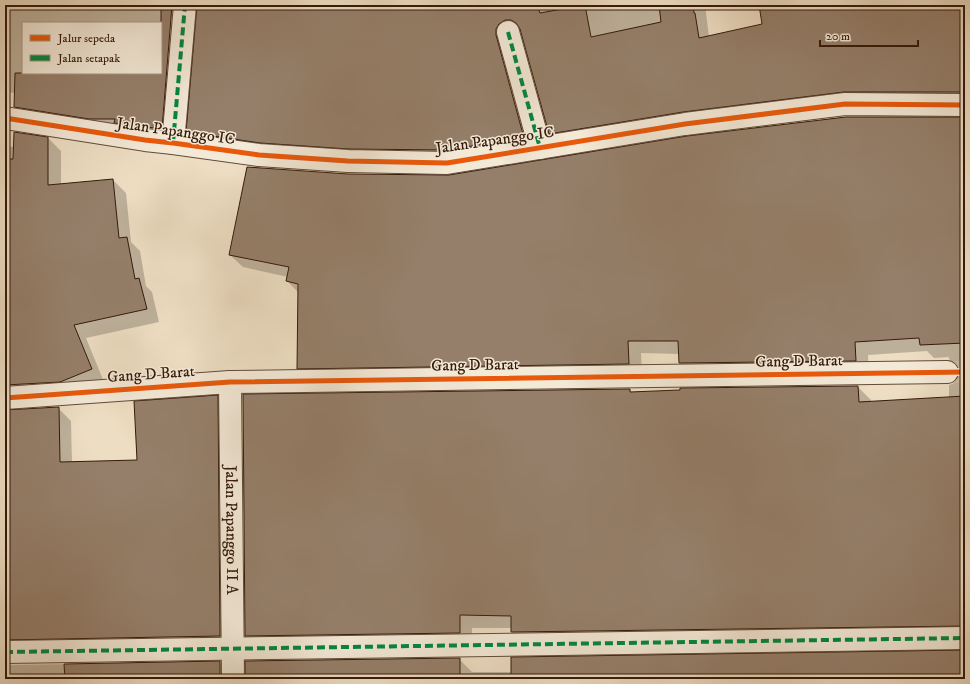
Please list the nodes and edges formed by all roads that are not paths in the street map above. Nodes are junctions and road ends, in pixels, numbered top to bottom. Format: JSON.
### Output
{"nodes":[{"id":1,"x":185,"y":5,"type":"edge"},
{"id":2,"x":508,"y":32,"type":"dead end"},
{"id":3,"x":965,"y":105,"type":"edge"},
{"id":4,"x":5,"y":118,"type":"edge"},
{"id":5,"x":173,"y":143,"type":"junction"},
{"id":6,"x":540,"y":148,"type":"junction"},
{"id":7,"x":947,"y":372,"type":"tunnel mouth"},
{"id":8,"x":230,"y":382,"type":"junction"},
{"id":9,"x":5,"y":398,"type":"edge"},
{"id":10,"x":965,"y":638,"type":"edge"},
{"id":11,"x":232,"y":649,"type":"junction"},
{"id":12,"x":5,"y":652,"type":"edge"},
{"id":13,"x":233,"y":679,"type":"edge"}],
"edges":[{"from":1,"to":5,"type":"street"},
{"from":2,"to":6,"type":"street"},
{"from":3,"to":6,"type":"street","name":"Jalan Papanggo IC"},
{"from":4,"to":5,"type":"street","name":"Jalan Papanggo IC"},
{"from":5,"to":6,"type":"street","name":"Jalan Papanggo IC"},
{"from":7,"to":8,"type":"street","name":"Gang D Barat"},
{"from":8,"to":9,"type":"street","name":"Gang D Barat"},
{"from":8,"to":11,"type":"street","name":"Jalan Papanggo II A"},
{"from":10,"to":11,"type":"street"},
{"from":11,"to":12,"type":"street"},
{"from":11,"to":13,"type":"street","name":"Jalan Papanggo II A"}]}
